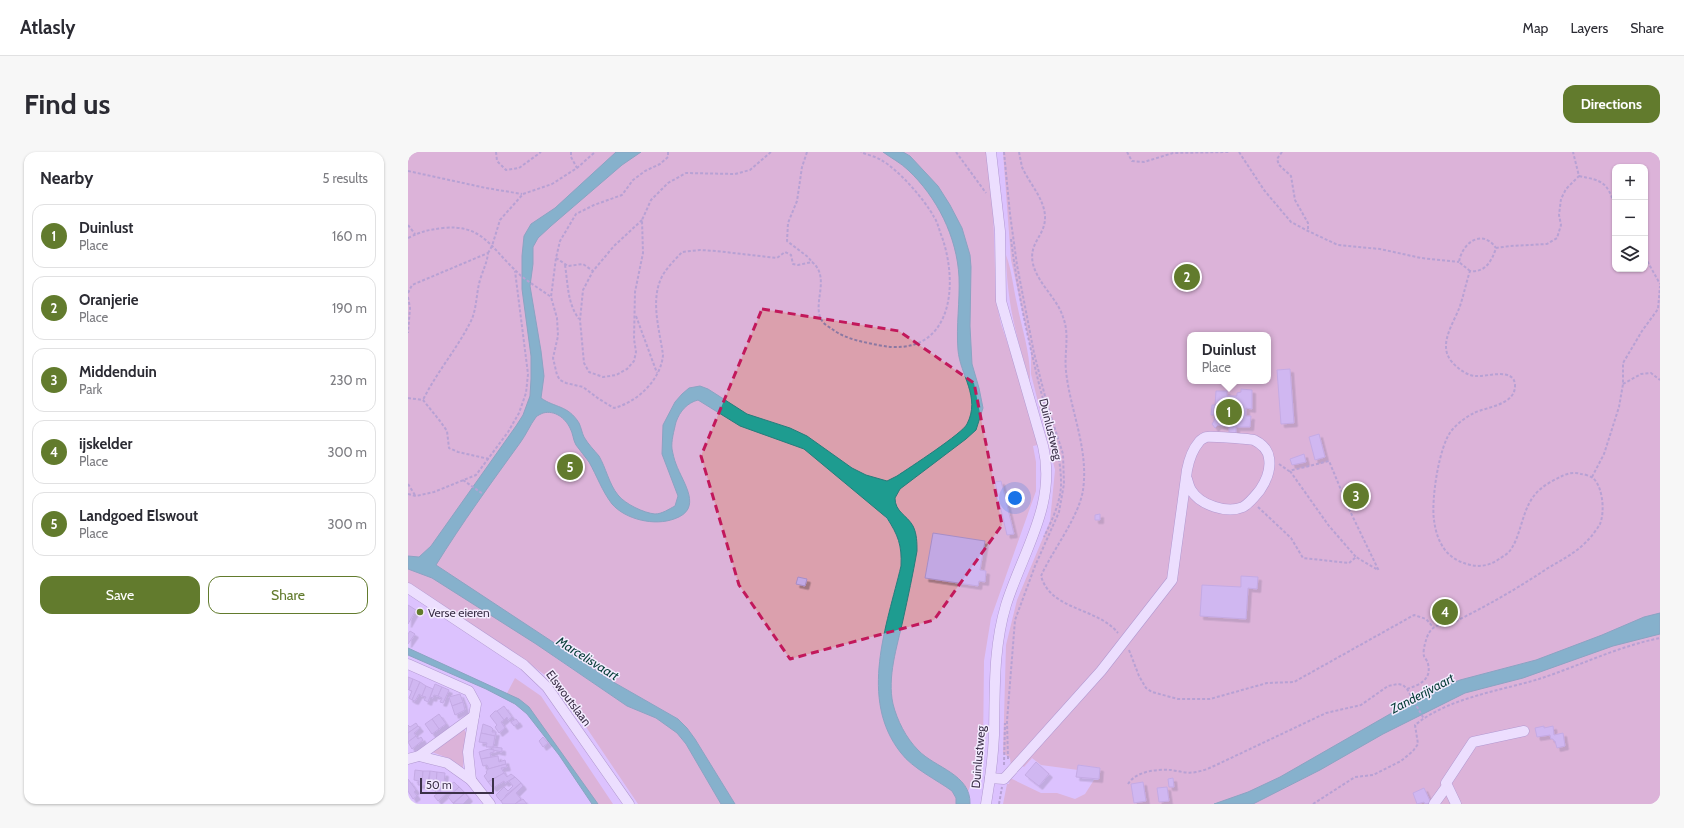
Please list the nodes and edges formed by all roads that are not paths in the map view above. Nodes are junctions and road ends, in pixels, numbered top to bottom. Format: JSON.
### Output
{"nodes":[{"id":1,"x":990,"y":152,"type":"edge"},
{"id":2,"x":1186,"y":479,"type":"junction"},
{"id":3,"x":408,"y":588,"type":"edge"},
{"id":4,"x":408,"y":664,"type":"edge"},
{"id":5,"x":474,"y":716,"type":"junction"},
{"id":6,"x":1524,"y":731,"type":"dead end"},
{"id":7,"x":419,"y":756,"type":"junction"},
{"id":8,"x":408,"y":759,"type":"edge"},
{"id":9,"x":990,"y":778,"type":"junction"},
{"id":10,"x":471,"y":780,"type":"junction"},
{"id":11,"x":1447,"y":786,"type":"junction"},
{"id":12,"x":490,"y":804,"type":"edge"},
{"id":13,"x":628,"y":804,"type":"edge"},
{"id":14,"x":986,"y":804,"type":"edge"},
{"id":15,"x":1434,"y":804,"type":"edge"},
{"id":16,"x":1456,"y":804,"type":"edge"}],
"edges":[{"from":1,"to":9,"type":"street","name":"Duinlustweg"},
{"from":2,"to":2,"type":"street"},
{"from":2,"to":9,"type":"street"},
{"from":3,"to":13,"type":"street","name":"Elswoutslaan"},
{"from":4,"to":5,"type":"street"},
{"from":5,"to":7,"type":"street"},
{"from":5,"to":10,"type":"street"},
{"from":6,"to":11,"type":"street"},
{"from":7,"to":8,"type":"street"},
{"from":7,"to":10,"type":"street"},
{"from":9,"to":14,"type":"street","name":"Duinlustweg"},
{"from":10,"to":12,"type":"street"},
{"from":11,"to":15,"type":"street"},
{"from":11,"to":16,"type":"street"}]}
